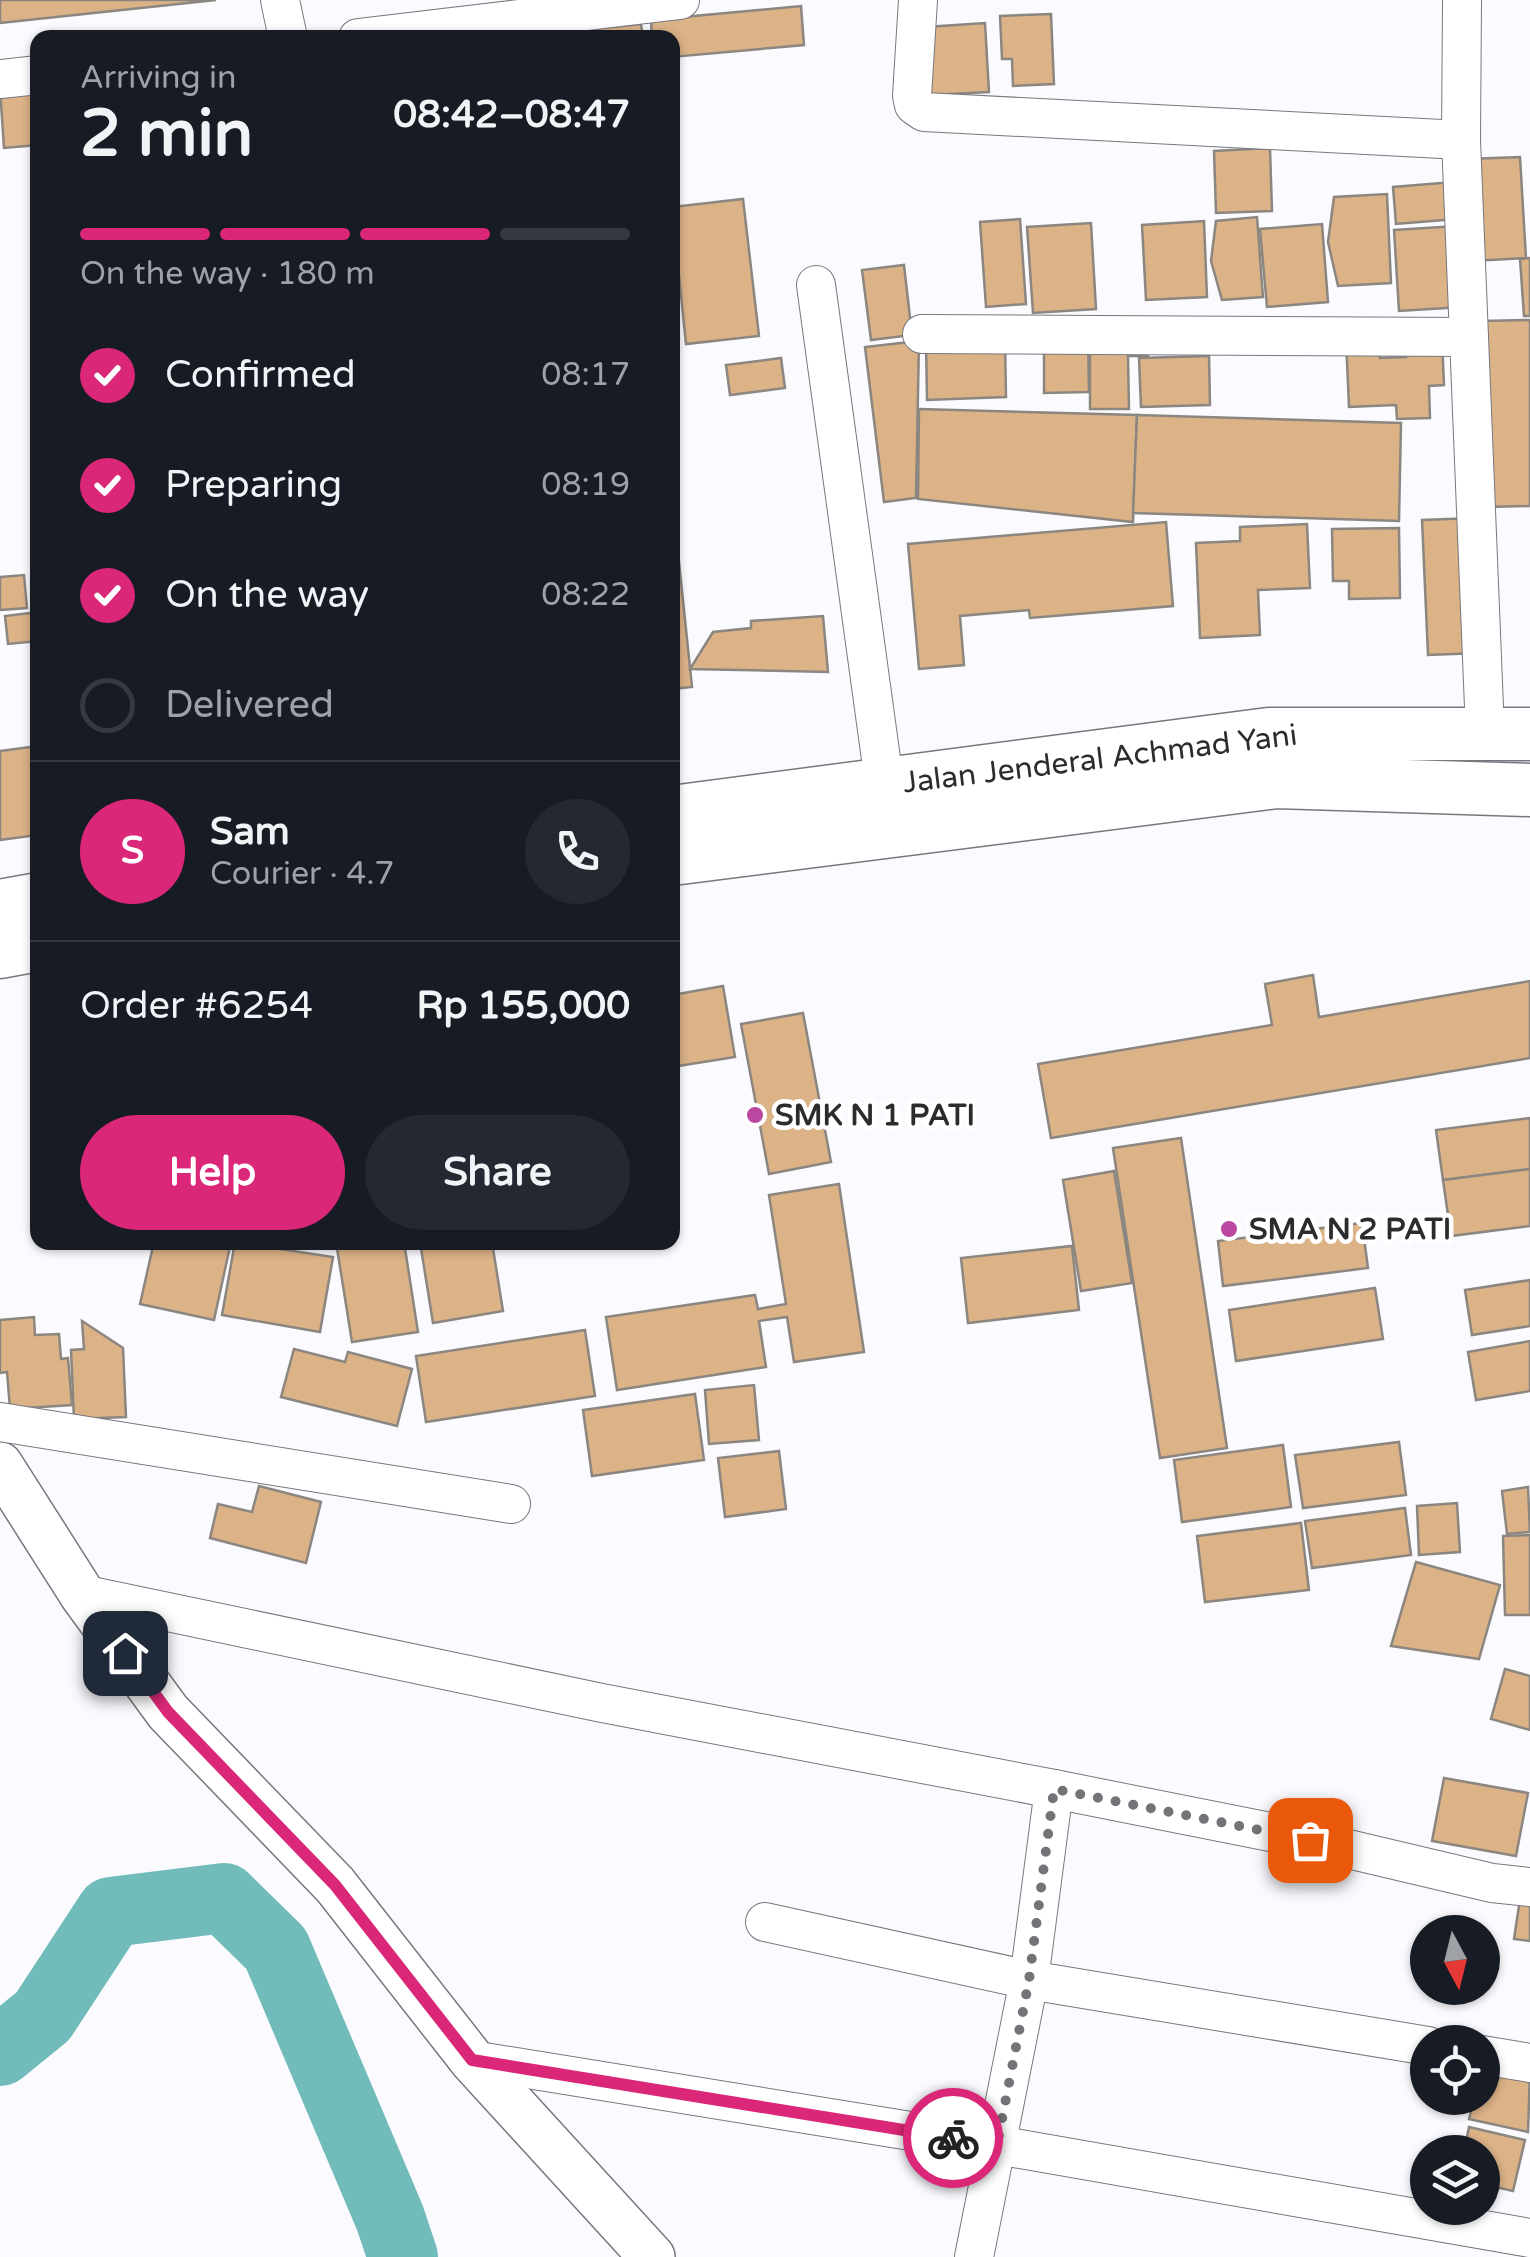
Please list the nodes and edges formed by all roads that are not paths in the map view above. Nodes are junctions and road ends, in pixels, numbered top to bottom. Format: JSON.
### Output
{"nodes":[{"id":1,"x":280,"y":0,"type":"edge"},
{"id":2,"x":680,"y":0,"type":"edge"},
{"id":3,"x":918,"y":0,"type":"edge"},
{"id":4,"x":1462,"y":0,"type":"edge"},
{"id":5,"x":286,"y":30,"type":"edge"},
{"id":6,"x":426,"y":30,"type":"edge"},
{"id":7,"x":30,"y":76,"type":"edge"},
{"id":8,"x":0,"y":79,"type":"edge"},
{"id":9,"x":1461,"y":140,"type":"junction"},
{"id":10,"x":816,"y":285,"type":"dead end"},
{"id":11,"x":922,"y":334,"type":"dead end"},
{"id":12,"x":1469,"y":336,"type":"junction"},
{"id":13,"x":1507,"y":733,"type":"edge"},
{"id":14,"x":1273,"y":758,"type":"junction"},
{"id":15,"x":1530,"y":790,"type":"edge"},
{"id":16,"x":888,"y":808,"type":"junction"},
{"id":17,"x":680,"y":812,"type":"edge"},
{"id":18,"x":680,"y":857,"type":"edge"},
{"id":19,"x":30,"y":900,"type":"edge"},
{"id":20,"x":0,"y":906,"type":"edge"},
{"id":21,"x":30,"y":946,"type":"edge"},
{"id":22,"x":0,"y":952,"type":"edge"},
{"id":23,"x":0,"y":1422,"type":"edge"},
{"id":24,"x":0,"y":1465,"type":"edge"},
{"id":25,"x":511,"y":1504,"type":"dead end"},
{"id":26,"x":82,"y":1594,"type":"junction"},
{"id":27,"x":1054,"y":1789,"type":"junction"},
{"id":28,"x":1529,"y":1885,"type":"edge"},
{"id":29,"x":765,"y":1922,"type":"dead end"},
{"id":30,"x":1029,"y":1980,"type":"junction"},
{"id":31,"x":1410,"y":2043,"type":"edge"},
{"id":32,"x":1500,"y":2058,"type":"edge"},
{"id":33,"x":472,"y":2060,"type":"junction"},
{"id":34,"x":1530,"y":2063,"type":"edge"},
{"id":35,"x":997,"y":2145,"type":"junction"},
{"id":36,"x":1530,"y":2238,"type":"edge"},
{"id":37,"x":652,"y":2257,"type":"edge"},
{"id":38,"x":974,"y":2257,"type":"edge"}],
"edges":[{"from":1,"to":5,"type":"street"},
{"from":2,"to":6,"type":"street"},
{"from":3,"to":9,"type":"street"},
{"from":4,"to":9,"type":"street"},
{"from":7,"to":8,"type":"street"},
{"from":9,"to":12,"type":"street"},
{"from":10,"to":16,"type":"street"},
{"from":11,"to":12,"type":"street"},
{"from":12,"to":13,"type":"street"},
{"from":13,"to":14,"type":"main road","name":"Jalan Jenderal Achmad Yani"},
{"from":14,"to":15,"type":"main road","name":"Jalan Jenderal Achmad Yani"},
{"from":14,"to":16,"type":"main road","name":"Jalan Jenderal Achmad Yani"},
{"from":16,"to":17,"type":"main road","name":"Jalan Jenderal Achmad Yani"},
{"from":16,"to":18,"type":"main road","name":"Jalan Jenderal Achmad Yani"},
{"from":19,"to":20,"type":"main road"},
{"from":21,"to":22,"type":"main road"},
{"from":23,"to":25,"type":"street"},
{"from":24,"to":26,"type":"street"},
{"from":26,"to":27,"type":"street"},
{"from":26,"to":33,"type":"street"},
{"from":27,"to":28,"type":"street"},
{"from":27,"to":30,"type":"street"},
{"from":29,"to":30,"type":"street"},
{"from":30,"to":31,"type":"street"},
{"from":30,"to":35,"type":"street"},
{"from":32,"to":34,"type":"street"},
{"from":33,"to":35,"type":"street"},
{"from":33,"to":37,"type":"street"},
{"from":35,"to":36,"type":"street"},
{"from":35,"to":38,"type":"street"}]}
